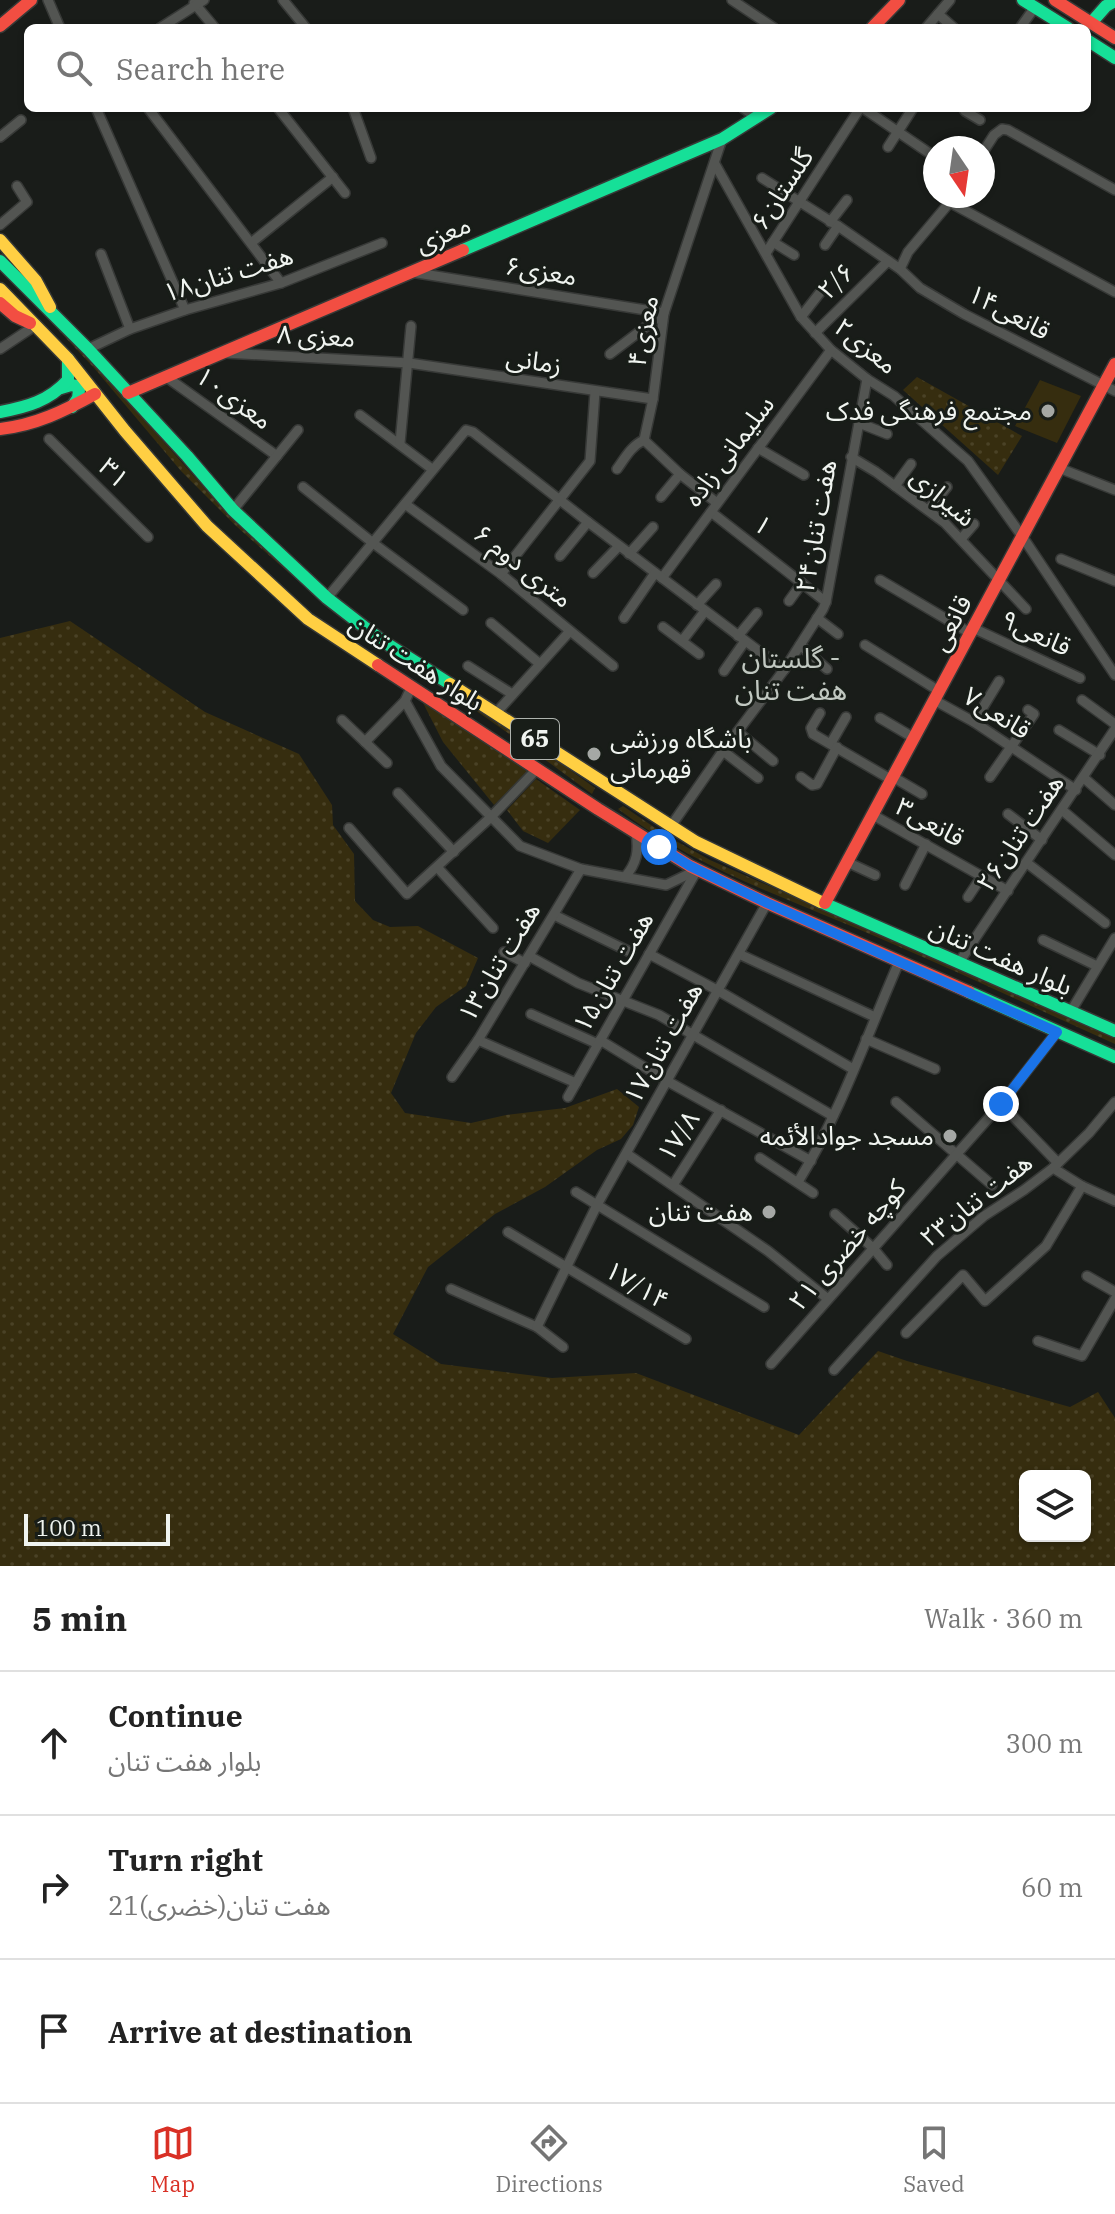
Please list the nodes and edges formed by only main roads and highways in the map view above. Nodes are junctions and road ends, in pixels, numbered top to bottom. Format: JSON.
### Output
{"nodes":[{"id":1,"x":31,"y":0,"type":"edge"},
{"id":2,"x":1055,"y":0,"type":"edge"},
{"id":3,"x":1115,"y":1,"type":"edge"},
{"id":4,"x":893,"y":2,"type":"edge"},
{"id":5,"x":1029,"y":4,"type":"edge"},
{"id":6,"x":1091,"y":23,"type":"junction"},
{"id":7,"x":875,"y":24,"type":"edge"},
{"id":8,"x":1062,"y":24,"type":"edge"},
{"id":9,"x":0,"y":26,"type":"edge"},
{"id":10,"x":1115,"y":38,"type":"edge"},
{"id":11,"x":1091,"y":43,"type":"edge"},
{"id":12,"x":1115,"y":58,"type":"edge"},
{"id":13,"x":764,"y":112,"type":"edge"},
{"id":14,"x":0,"y":240,"type":"edge"},
{"id":15,"x":0,"y":261,"type":"edge"},
{"id":16,"x":0,"y":289,"type":"edge"},
{"id":17,"x":0,"y":303,"type":"edge"},
{"id":18,"x":51,"y":310,"type":"junction"},
{"id":19,"x":36,"y":325,"type":"junction"},
{"id":20,"x":68,"y":359,"type":"junction"},
{"id":21,"x":1115,"y":364,"type":"edge"},
{"id":22,"x":61,"y":388,"type":"junction"},
{"id":23,"x":1109,"y":389,"type":"edge"},
{"id":24,"x":128,"y":393,"type":"junction"},
{"id":25,"x":95,"y":394,"type":"junction"},
{"id":26,"x":72,"y":407,"type":"junction"},
{"id":27,"x":0,"y":412,"type":"edge"},
{"id":28,"x":0,"y":429,"type":"edge"},
{"id":29,"x":611,"y":787,"type":"junction"},
{"id":30,"x":598,"y":809,"type":"junction"},
{"id":31,"x":825,"y":903,"type":"junction"},
{"id":32,"x":1115,"y":1031,"type":"edge"},
{"id":33,"x":1115,"y":1057,"type":"edge"}],
"edges":[{"from":1,"to":9,"type":"main road"},
{"from":2,"to":6,"type":"main road"},
{"from":3,"to":6,"type":"main road"},
{"from":4,"to":7,"type":"main road"},
{"from":5,"to":8,"type":"main road"},
{"from":6,"to":10,"type":"main road"},
{"from":11,"to":12,"type":"main road"},
{"from":13,"to":24,"type":"main road","name":"معزی"},
{"from":14,"to":18,"type":"main road","number":"65"},
{"from":15,"to":18,"type":"main road","name":"بلوار هفت تنان"},
{"from":16,"to":19,"type":"main road","name":"بلوار هفت تنان"},
{"from":17,"to":19,"type":"main road","number":"65"},
{"from":18,"to":24,"type":"main road","name":"بلوار هفت تنان","number":"65"},
{"from":19,"to":20,"type":"main road","name":"بلوار هفت تنان","number":"65"},
{"from":20,"to":22,"type":"main road"},
{"from":20,"to":25,"type":"main road","name":"بلوار هفت تنان","number":"65"},
{"from":21,"to":23,"type":"main road","name":"قانعی"},
{"from":22,"to":26,"type":"main road"},
{"from":22,"to":27,"type":"main road"},
{"from":23,"to":31,"type":"main road","name":"قانعی"},
{"from":24,"to":29,"type":"main road","name":"بلوار هفت تنان","number":"65"},
{"from":25,"to":26,"type":"main road"},
{"from":25,"to":30,"type":"main road","name":"بلوار هفت تنان","number":"65"},
{"from":26,"to":28,"type":"main road"},
{"from":29,"to":30,"type":"main road"},
{"from":29,"to":31,"type":"main road","name":"بلوار هفت تنان","number":"65"},
{"from":30,"to":33,"type":"main road","name":"بلوار هفت تنان","number":"65"},
{"from":31,"to":32,"type":"main road","name":"بلوار هفت تنان","number":"65"}]}
